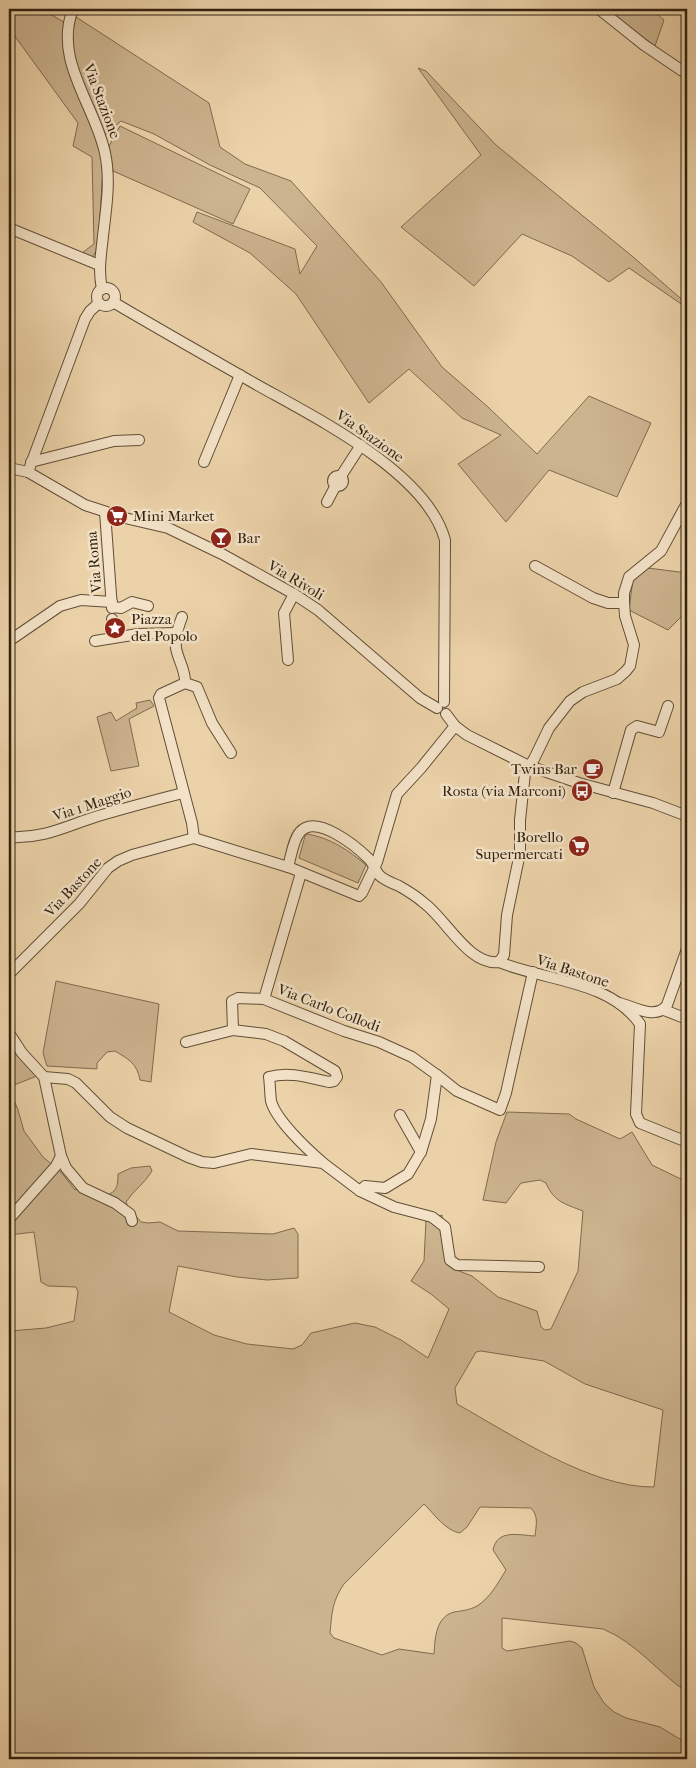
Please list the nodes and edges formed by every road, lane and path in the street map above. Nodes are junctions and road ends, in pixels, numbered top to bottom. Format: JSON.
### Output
{"nodes":[{"id":1,"x":73,"y":9,"type":"edge"},
{"id":2,"x":599,"y":9,"type":"edge"},
{"id":3,"x":687,"y":74,"type":"edge"},
{"id":4,"x":9,"y":228,"type":"edge"},
{"id":5,"x":99,"y":265,"type":"junction"},
{"id":6,"x":102,"y":289,"type":"junction"},
{"id":7,"x":113,"y":302,"type":"junction"},
{"id":8,"x":99,"y":303,"type":"junction"},
{"id":9,"x":240,"y":375,"type":"junction"},
{"id":10,"x":140,"y":440,"type":"dead end"},
{"id":11,"x":360,"y":445,"type":"junction"},
{"id":12,"x":31,"y":462,"type":"junction"},
{"id":13,"x":204,"y":462,"type":"dead end"},
{"id":14,"x":9,"y":468,"type":"edge"},
{"id":15,"x":28,"y":472,"type":"junction"},
{"id":16,"x":327,"y":502,"type":"dead end"},
{"id":17,"x":687,"y":504,"type":"edge"},
{"id":18,"x":105,"y":512,"type":"junction"},
{"id":19,"x":535,"y":566,"type":"dead end"},
{"id":20,"x":294,"y":594,"type":"junction"},
{"id":21,"x":624,"y":603,"type":"junction"},
{"id":22,"x":148,"y":606,"type":"dead end"},
{"id":23,"x":112,"y":610,"type":"junction"},
{"id":24,"x":182,"y":618,"type":"dead end"},
{"id":25,"x":176,"y":633,"type":"junction"},
{"id":26,"x":113,"y":638,"type":"junction"},
{"id":27,"x":9,"y":641,"type":"edge"},
{"id":28,"x":95,"y":641,"type":"dead end"},
{"id":29,"x":288,"y":660,"type":"dead end"},
{"id":30,"x":185,"y":681,"type":"junction"},
{"id":31,"x":440,"y":705,"type":"junction"},
{"id":32,"x":668,"y":706,"type":"dead end"},
{"id":33,"x":455,"y":726,"type":"junction"},
{"id":34,"x":231,"y":753,"type":"dead end"},
{"id":35,"x":529,"y":766,"type":"junction"},
{"id":36,"x":613,"y":792,"type":"junction"},
{"id":37,"x":184,"y":793,"type":"junction"},
{"id":38,"x":687,"y":816,"type":"edge"},
{"id":39,"x":9,"y":837,"type":"edge"},
{"id":40,"x":194,"y":838,"type":"junction"},
{"id":41,"x":288,"y":867,"type":"junction"},
{"id":42,"x":375,"y":867,"type":"junction"},
{"id":43,"x":302,"y":872,"type":"junction"},
{"id":44,"x":687,"y":949,"type":"edge"},
{"id":45,"x":499,"y":962,"type":"junction"},
{"id":46,"x":533,"y":972,"type":"junction"},
{"id":47,"x":9,"y":974,"type":"edge"},
{"id":48,"x":264,"y":999,"type":"junction"},
{"id":49,"x":618,"y":1002,"type":"junction"},
{"id":50,"x":664,"y":1010,"type":"junction"},
{"id":51,"x":687,"y":1018,"type":"edge"},
{"id":52,"x":233,"y":1030,"type":"junction"},
{"id":53,"x":9,"y":1033,"type":"edge"},
{"id":54,"x":186,"y":1042,"type":"dead end"},
{"id":55,"x":437,"y":1075,"type":"junction"},
{"id":56,"x":44,"y":1077,"type":"junction"},
{"id":57,"x":400,"y":1115,"type":"dead end"},
{"id":58,"x":687,"y":1142,"type":"edge"},
{"id":59,"x":421,"y":1152,"type":"junction"},
{"id":60,"x":60,"y":1156,"type":"junction"},
{"id":61,"x":323,"y":1163,"type":"junction"},
{"id":62,"x":360,"y":1191,"type":"junction"},
{"id":63,"x":9,"y":1219,"type":"edge"},
{"id":64,"x":132,"y":1221,"type":"dead end"},
{"id":65,"x":539,"y":1266,"type":"dead end"}],
"edges":[{"from":1,"to":5,"type":"street","name":"Via Stazione"},
{"from":2,"to":3,"type":"street"},
{"from":4,"to":5,"type":"street"},
{"from":5,"to":6,"type":"street","name":"Via Stazione"},
{"from":6,"to":7,"type":"street"},
{"from":6,"to":8,"type":"street"},
{"from":7,"to":8,"type":"street"},
{"from":7,"to":9,"type":"street","name":"Via Stazione"},
{"from":8,"to":12,"type":"street"},
{"from":9,"to":11,"type":"street","name":"Via Stazione"},
{"from":9,"to":13,"type":"street"},
{"from":10,"to":12,"type":"street"},
{"from":11,"to":16,"type":"street"},
{"from":11,"to":31,"type":"street","name":"Via Stazione"},
{"from":12,"to":15,"type":"street"},
{"from":14,"to":15,"type":"street","name":"Via Rivoli"},
{"from":15,"to":18,"type":"street","name":"Via Rivoli"},
{"from":17,"to":21,"type":"street"},
{"from":18,"to":20,"type":"street","name":"Via Rivoli"},
{"from":18,"to":23,"type":"street","name":"Via Roma"},
{"from":19,"to":21,"type":"street"},
{"from":20,"to":29,"type":"street"},
{"from":20,"to":31,"type":"street","name":"Via Rivoli"},
{"from":21,"to":35,"type":"street"},
{"from":22,"to":23,"type":"street"},
{"from":23,"to":26,"type":"street"},
{"from":23,"to":27,"type":"street"},
{"from":24,"to":25,"type":"street"},
{"from":25,"to":26,"type":"street"},
{"from":25,"to":30,"type":"street"},
{"from":26,"to":28,"type":"street"},
{"from":30,"to":34,"type":"street"},
{"from":30,"to":37,"type":"street"},
{"from":31,"to":33,"type":"street","name":"Via Stazione"},
{"from":32,"to":36,"type":"street"},
{"from":33,"to":35,"type":"street"},
{"from":33,"to":42,"type":"street"},
{"from":35,"to":36,"type":"street"},
{"from":35,"to":45,"type":"street"},
{"from":36,"to":38,"type":"street"},
{"from":37,"to":39,"type":"street","name":"Via 1 Maggio"},
{"from":37,"to":40,"type":"street"},
{"from":40,"to":41,"type":"street"},
{"from":40,"to":47,"type":"street","name":"Via Bastone"},
{"from":41,"to":42,"type":"street","name":"Via Bastone"},
{"from":41,"to":43,"type":"street"},
{"from":42,"to":43,"type":"street"},
{"from":42,"to":45,"type":"street","name":"Via Bastone"},
{"from":43,"to":48,"type":"street"},
{"from":44,"to":50,"type":"street"},
{"from":45,"to":46,"type":"street","name":"Via Bastone"},
{"from":46,"to":49,"type":"street","name":"Via Bastone"},
{"from":46,"to":55,"type":"street","name":"Via Carlo Collodi"},
{"from":48,"to":52,"type":"street","name":"Via Carlo Collodi"},
{"from":48,"to":55,"type":"street","name":"Via Carlo Collodi"},
{"from":49,"to":50,"type":"street"},
{"from":49,"to":58,"type":"street","name":"Via Bastone"},
{"from":50,"to":51,"type":"street"},
{"from":52,"to":54,"type":"street"},
{"from":52,"to":61,"type":"street"},
{"from":53,"to":56,"type":"street"},
{"from":55,"to":59,"type":"street"},
{"from":56,"to":60,"type":"street"},
{"from":56,"to":61,"type":"street"},
{"from":57,"to":59,"type":"street"},
{"from":59,"to":62,"type":"street"},
{"from":60,"to":63,"type":"street"},
{"from":60,"to":64,"type":"street"},
{"from":61,"to":62,"type":"street"},
{"from":62,"to":65,"type":"street"}]}
